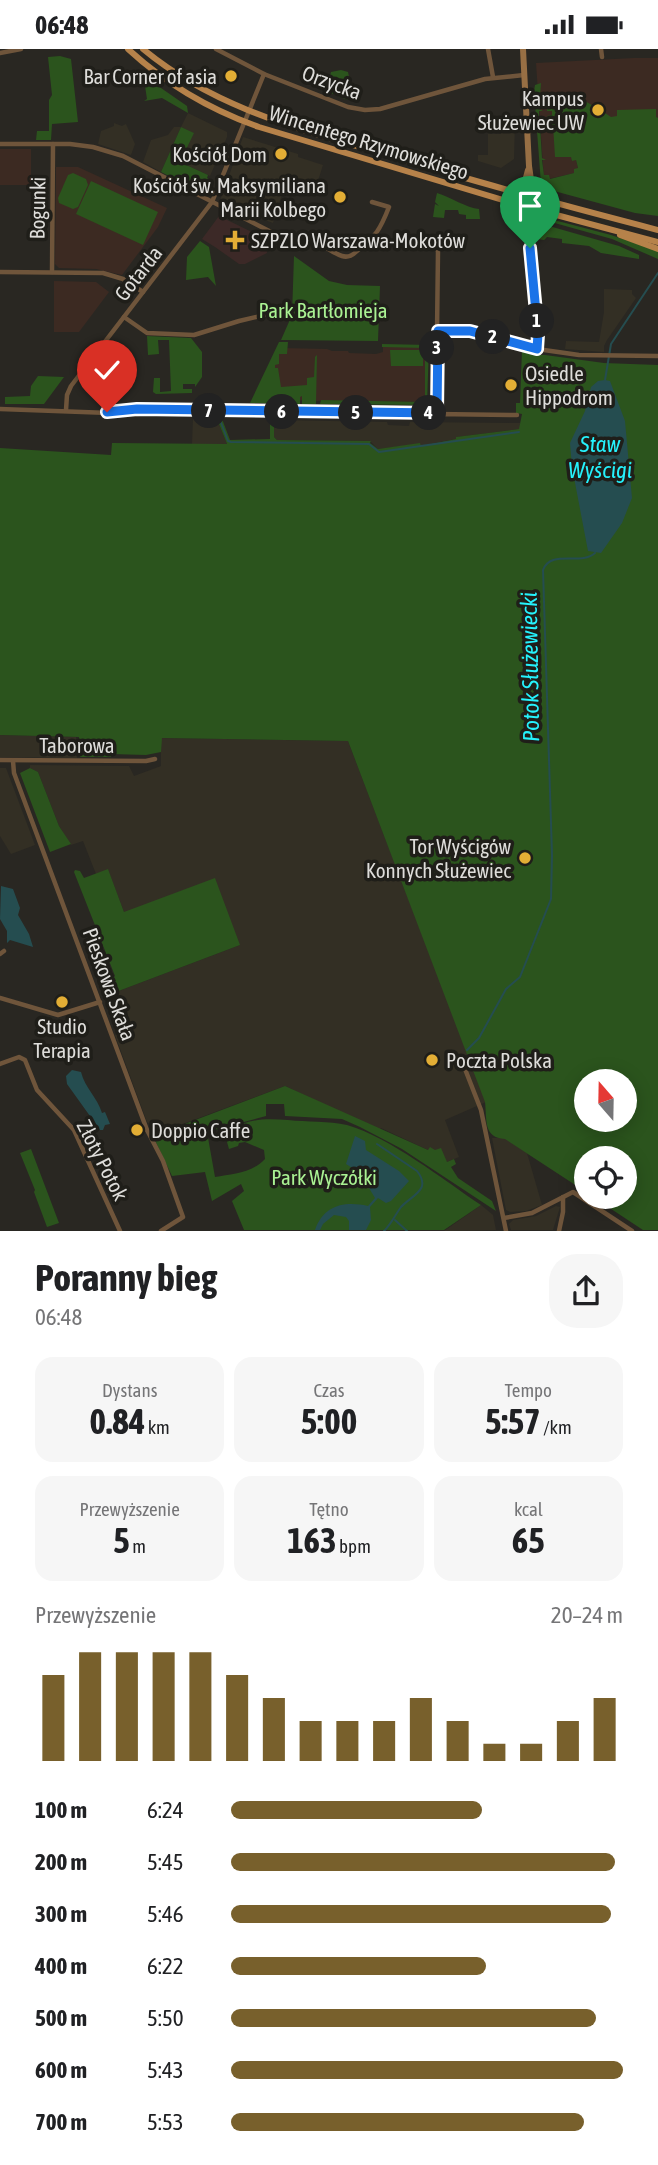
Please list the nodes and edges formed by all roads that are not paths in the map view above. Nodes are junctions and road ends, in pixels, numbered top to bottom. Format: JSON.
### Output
{"nodes":[{"id":1,"x":21,"y":49,"type":"edge"},
{"id":2,"x":128,"y":49,"type":"edge"},
{"id":3,"x":143,"y":49,"type":"edge"},
{"id":4,"x":216,"y":49,"type":"edge"},
{"id":5,"x":488,"y":49,"type":"edge"},
{"id":6,"x":523,"y":49,"type":"edge"},
{"id":7,"x":601,"y":49,"type":"edge"},
{"id":8,"x":0,"y":53,"type":"edge"},
{"id":9,"x":602,"y":57,"type":"dead end"},
{"id":10,"x":264,"y":74,"type":"junction"},
{"id":11,"x":524,"y":75,"type":"junction"},
{"id":12,"x":493,"y":77,"type":"junction"},
{"id":13,"x":249,"y":112,"type":"junction"},
{"id":14,"x":245,"y":122,"type":"junction"},
{"id":15,"x":0,"y":144,"type":"edge"},
{"id":16,"x":53,"y":144,"type":"junction"},
{"id":17,"x":529,"y":166,"type":"junction"},
{"id":18,"x":511,"y":190,"type":"junction"},
{"id":19,"x":538,"y":198,"type":"junction"},
{"id":20,"x":212,"y":202,"type":"junction"},
{"id":21,"x":372,"y":202,"type":"dead end"},
{"id":22,"x":530,"y":208,"type":"junction"},
{"id":23,"x":605,"y":229,"type":"junction"},
{"id":24,"x":658,"y":230,"type":"edge"},
{"id":25,"x":429,"y":237,"type":"dead end"},
{"id":26,"x":658,"y":242,"type":"edge"},
{"id":27,"x":658,"y":249,"type":"edge"},
{"id":28,"x":0,"y":272,"type":"edge"},
{"id":29,"x":52,"y":272,"type":"junction"},
{"id":30,"x":143,"y":292,"type":"junction"},
{"id":31,"x":291,"y":311,"type":"dead end"},
{"id":32,"x":124,"y":317,"type":"junction"},
{"id":33,"x":438,"y":331,"type":"junction"},
{"id":34,"x":537,"y":349,"type":"junction"},
{"id":35,"x":658,"y":356,"type":"edge"},
{"id":36,"x":0,"y":409,"type":"edge"},
{"id":37,"x":65,"y":410,"type":"junction"},
{"id":38,"x":437,"y":414,"type":"junction"},
{"id":39,"x":517,"y":415,"type":"dead end"},
{"id":40,"x":155,"y":759,"type":"dead end"},
{"id":41,"x":0,"y":760,"type":"edge"},
{"id":42,"x":13,"y":761,"type":"junction"},
{"id":43,"x":0,"y":998,"type":"edge"},
{"id":44,"x":100,"y":1002,"type":"junction"},
{"id":45,"x":0,"y":1064,"type":"edge"},
{"id":46,"x":465,"y":1069,"type":"dead end"},
{"id":47,"x":563,"y":1197,"type":"junction"},
{"id":48,"x":504,"y":1218,"type":"junction"},
{"id":49,"x":120,"y":1230,"type":"edge"},
{"id":50,"x":161,"y":1230,"type":"edge"},
{"id":51,"x":506,"y":1230,"type":"edge"},
{"id":52,"x":559,"y":1230,"type":"edge"},
{"id":53,"x":632,"y":1230,"type":"edge"}],
"edges":[{"from":1,"to":8,"type":"street"},
{"from":2,"to":14,"type":"main road","name":"Wincentego Rzymowskiego"},
{"from":3,"to":13,"type":"main road","name":"Wincentego Rzymowskiego"},
{"from":4,"to":10,"type":"street","name":"Orzycka"},
{"from":5,"to":12,"type":"street"},
{"from":6,"to":11,"type":"street"},
{"from":7,"to":9,"type":"street"},
{"from":10,"to":12,"type":"street","name":"Orzycka"},
{"from":10,"to":13,"type":"street","name":"Gotarda"},
{"from":11,"to":12,"type":"street","name":"Orzycka"},
{"from":11,"to":17,"type":"street"},
{"from":13,"to":14,"type":"street","name":"Gotarda"},
{"from":13,"to":18,"type":"main road","name":"Wincentego Rzymowskiego"},
{"from":14,"to":20,"type":"street","name":"Gotarda"},
{"from":14,"to":22,"type":"main road","name":"Wincentego Rzymowskiego"},
{"from":15,"to":16,"type":"street"},
{"from":16,"to":20,"type":"street"},
{"from":16,"to":29,"type":"street","name":"Bogunki"},
{"from":17,"to":18,"type":"street"},
{"from":17,"to":19,"type":"street"},
{"from":18,"to":19,"type":"main road","name":"Wincentego Rzymowskiego"},
{"from":19,"to":24,"type":"main road","name":"Wincentego Rzymowskiego"},
{"from":20,"to":21,"type":"street"},
{"from":20,"to":30,"type":"street","name":"Gotarda"},
{"from":22,"to":23,"type":"main road","name":"Wincentego Rzymowskiego"},
{"from":22,"to":34,"type":"street"},
{"from":23,"to":26,"type":"main road","name":"Wincentego Rzymowskiego"},
{"from":23,"to":27,"type":"main road"},
{"from":25,"to":33,"type":"street"},
{"from":28,"to":29,"type":"street"},
{"from":29,"to":30,"type":"street"},
{"from":30,"to":32,"type":"street","name":"Gotarda"},
{"from":31,"to":32,"type":"street"},
{"from":32,"to":37,"type":"street","name":"Gotarda"},
{"from":33,"to":34,"type":"street"},
{"from":33,"to":38,"type":"street"},
{"from":34,"to":35,"type":"street"},
{"from":36,"to":37,"type":"street"},
{"from":37,"to":38,"type":"street"},
{"from":38,"to":39,"type":"street"},
{"from":40,"to":42,"type":"street","name":"Taborowa"},
{"from":41,"to":42,"type":"street","name":"Taborowa"},
{"from":42,"to":44,"type":"street","name":"Pieskowa Skała"},
{"from":43,"to":44,"type":"street"},
{"from":44,"to":50,"type":"street","name":"Pieskowa Skała"},
{"from":45,"to":49,"type":"street","name":"Złoty Potok"},
{"from":46,"to":48,"type":"street"},
{"from":47,"to":48,"type":"street"},
{"from":47,"to":52,"type":"street"},
{"from":47,"to":53,"type":"street"},
{"from":48,"to":51,"type":"street"}]}
